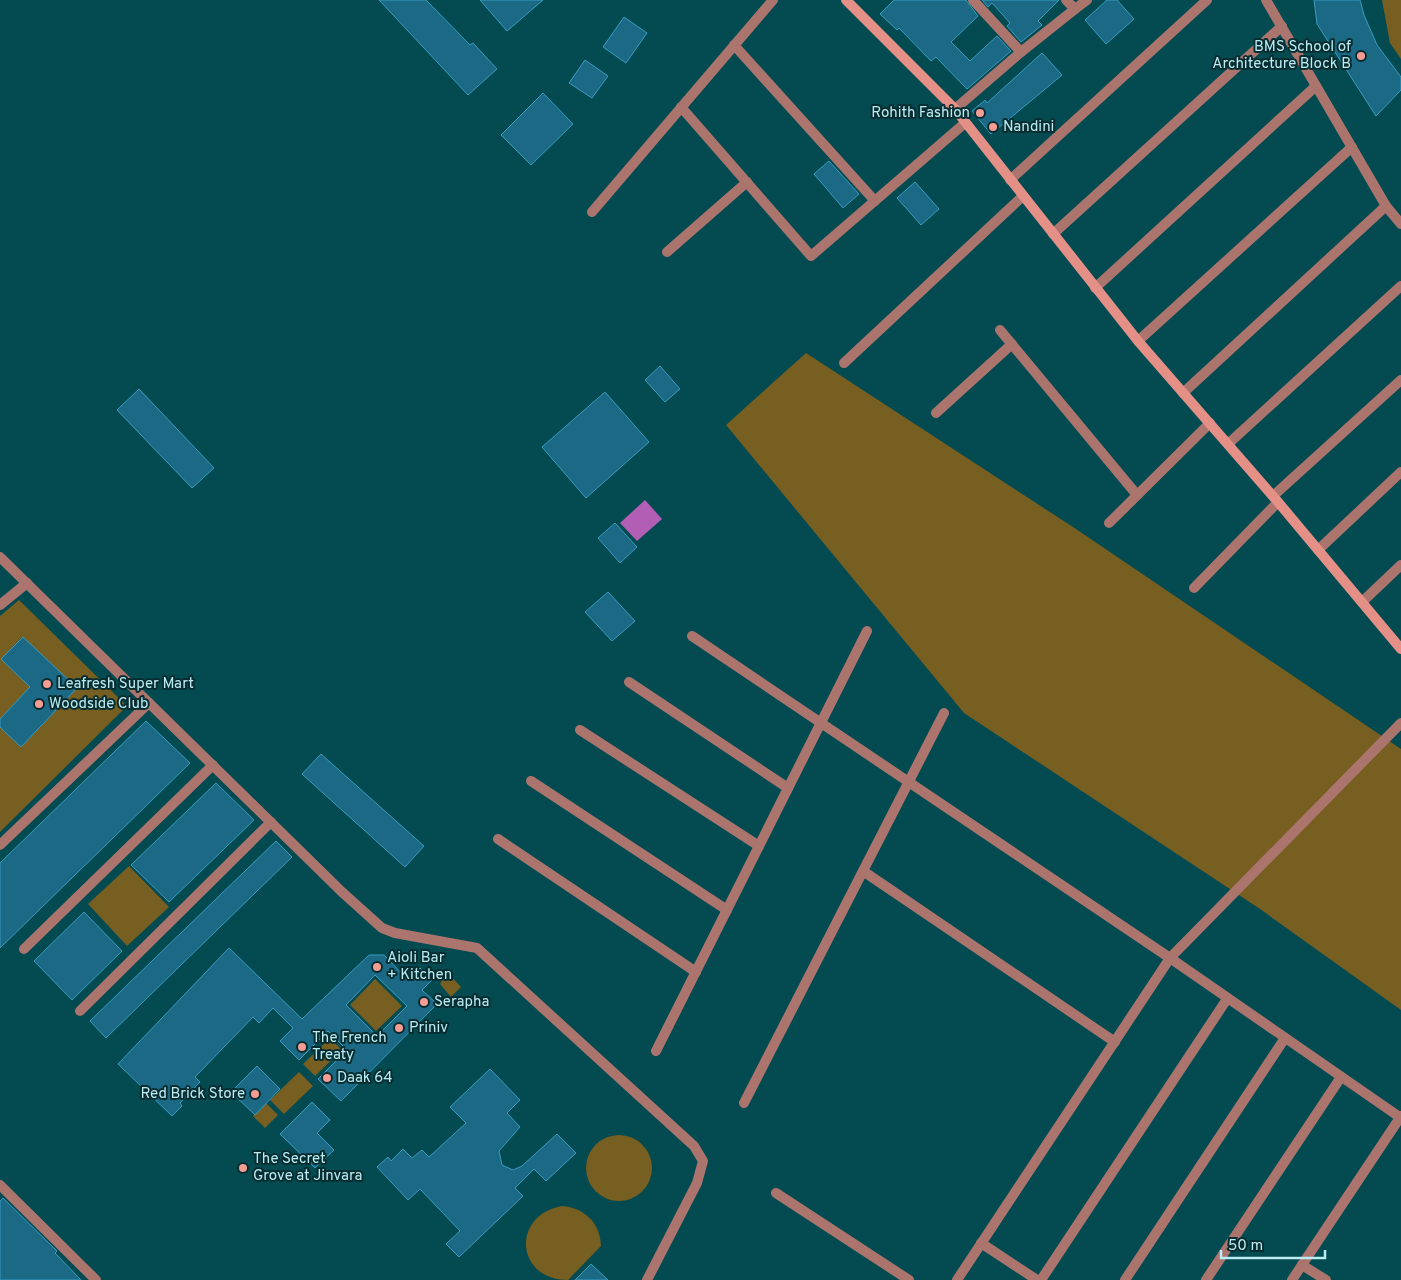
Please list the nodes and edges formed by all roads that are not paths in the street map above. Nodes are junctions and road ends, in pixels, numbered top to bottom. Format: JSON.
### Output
{"nodes":[{"id":1,"x":773,"y":0,"type":"edge"},
{"id":2,"x":846,"y":0,"type":"edge"},
{"id":3,"x":973,"y":0,"type":"edge"},
{"id":4,"x":1066,"y":0,"type":"edge"},
{"id":5,"x":1087,"y":0,"type":"edge"},
{"id":6,"x":1207,"y":0,"type":"edge"},
{"id":7,"x":1266,"y":0,"type":"edge"},
{"id":8,"x":1074,"y":9,"type":"junction"},
{"id":9,"x":1282,"y":26,"type":"junction"},
{"id":10,"x":734,"y":45,"type":"junction"},
{"id":11,"x":1021,"y":52,"type":"junction"},
{"id":12,"x":1316,"y":86,"type":"junction"},
{"id":13,"x":681,"y":107,"type":"junction"},
{"id":14,"x":955,"y":109,"type":"junction"},
{"id":15,"x":965,"y":123,"type":"junction"},
{"id":16,"x":1352,"y":147,"type":"junction"},
{"id":17,"x":1010,"y":180,"type":"junction"},
{"id":18,"x":747,"y":182,"type":"junction"},
{"id":19,"x":1023,"y":196,"type":"junction"},
{"id":20,"x":875,"y":201,"type":"junction"},
{"id":21,"x":1386,"y":206,"type":"junction"},
{"id":22,"x":592,"y":212,"type":"dead end"},
{"id":23,"x":1401,"y":224,"type":"edge"},
{"id":24,"x":1052,"y":234,"type":"junction"},
{"id":25,"x":667,"y":252,"type":"dead end"},
{"id":26,"x":1401,"y":286,"type":"edge"},
{"id":27,"x":1095,"y":288,"type":"junction"},
{"id":28,"x":1000,"y":330,"type":"dead end"},
{"id":29,"x":1138,"y":341,"type":"junction"},
{"id":30,"x":1012,"y":344,"type":"junction"},
{"id":31,"x":844,"y":363,"type":"dead end"},
{"id":32,"x":1401,"y":380,"type":"edge"},
{"id":33,"x":1183,"y":393,"type":"junction"},
{"id":34,"x":936,"y":413,"type":"dead end"},
{"id":35,"x":1210,"y":423,"type":"junction"},
{"id":36,"x":1228,"y":444,"type":"junction"},
{"id":37,"x":1401,"y":472,"type":"edge"},
{"id":38,"x":1136,"y":495,"type":"junction"},
{"id":39,"x":1276,"y":499,"type":"junction"},
{"id":40,"x":1109,"y":523,"type":"dead end"},
{"id":41,"x":1318,"y":550,"type":"junction"},
{"id":42,"x":0,"y":557,"type":"edge"},
{"id":43,"x":1401,"y":565,"type":"edge"},
{"id":44,"x":27,"y":583,"type":"junction"},
{"id":45,"x":1194,"y":588,"type":"dead end"},
{"id":46,"x":1362,"y":602,"type":"junction"},
{"id":47,"x":0,"y":605,"type":"edge"},
{"id":48,"x":867,"y":631,"type":"dead end"},
{"id":49,"x":692,"y":636,"type":"dead end"},
{"id":50,"x":1401,"y":649,"type":"edge"},
{"id":51,"x":629,"y":682,"type":"dead end"},
{"id":52,"x":149,"y":703,"type":"junction"},
{"id":53,"x":944,"y":713,"type":"dead end"},
{"id":54,"x":821,"y":723,"type":"junction"},
{"id":55,"x":1401,"y":723,"type":"edge"},
{"id":56,"x":580,"y":730,"type":"dead end"},
{"id":57,"x":213,"y":765,"type":"junction"},
{"id":58,"x":532,"y":781,"type":"dead end"},
{"id":59,"x":908,"y":782,"type":"junction"},
{"id":60,"x":788,"y":788,"type":"junction"},
{"id":61,"x":271,"y":822,"type":"junction"},
{"id":62,"x":498,"y":839,"type":"dead end"},
{"id":63,"x":0,"y":845,"type":"edge"},
{"id":64,"x":760,"y":846,"type":"junction"},
{"id":65,"x":863,"y":871,"type":"junction"},
{"id":66,"x":727,"y":910,"type":"junction"},
{"id":67,"x":24,"y":949,"type":"dead end"},
{"id":68,"x":1170,"y":958,"type":"junction"},
{"id":69,"x":696,"y":972,"type":"junction"},
{"id":70,"x":1227,"y":999,"type":"junction"},
{"id":71,"x":80,"y":1011,"type":"dead end"},
{"id":72,"x":1285,"y":1038,"type":"junction"},
{"id":73,"x":1115,"y":1042,"type":"junction"},
{"id":74,"x":656,"y":1051,"type":"dead end"},
{"id":75,"x":1341,"y":1077,"type":"junction"},
{"id":76,"x":744,"y":1103,"type":"dead end"},
{"id":77,"x":1401,"y":1117,"type":"edge"},
{"id":78,"x":0,"y":1185,"type":"edge"},
{"id":79,"x":776,"y":1192,"type":"dead end"},
{"id":80,"x":981,"y":1243,"type":"junction"},
{"id":81,"x":1302,"y":1265,"type":"junction"},
{"id":82,"x":96,"y":1280,"type":"edge"},
{"id":83,"x":648,"y":1280,"type":"edge"},
{"id":84,"x":909,"y":1280,"type":"edge"},
{"id":85,"x":957,"y":1280,"type":"edge"},
{"id":86,"x":1037,"y":1280,"type":"edge"},
{"id":87,"x":1042,"y":1280,"type":"edge"},
{"id":88,"x":1125,"y":1280,"type":"edge"},
{"id":89,"x":1206,"y":1280,"type":"edge"},
{"id":90,"x":1292,"y":1280,"type":"edge"},
{"id":91,"x":1326,"y":1280,"type":"edge"}],
"edges":[{"from":1,"to":10,"type":"street"},
{"from":2,"to":14,"type":"street"},
{"from":3,"to":11,"type":"street"},
{"from":4,"to":8,"type":"street"},
{"from":5,"to":8,"type":"street"},
{"from":6,"to":17,"type":"street"},
{"from":7,"to":9,"type":"street"},
{"from":8,"to":11,"type":"street"},
{"from":9,"to":12,"type":"street"},
{"from":9,"to":24,"type":"street"},
{"from":10,"to":13,"type":"street"},
{"from":10,"to":20,"type":"street"},
{"from":11,"to":14,"type":"street"},
{"from":12,"to":16,"type":"street"},
{"from":12,"to":27,"type":"street"},
{"from":13,"to":18,"type":"street"},
{"from":13,"to":22,"type":"street"},
{"from":14,"to":15,"type":"street"},
{"from":15,"to":17,"type":"street"},
{"from":15,"to":20,"type":"street"},
{"from":16,"to":21,"type":"street"},
{"from":16,"to":29,"type":"street"},
{"from":17,"to":19,"type":"street"},
{"from":18,"to":20,"type":"street"},
{"from":18,"to":25,"type":"street"},
{"from":19,"to":24,"type":"street"},
{"from":19,"to":31,"type":"street"},
{"from":21,"to":23,"type":"street"},
{"from":21,"to":33,"type":"street"},
{"from":24,"to":27,"type":"street"},
{"from":26,"to":36,"type":"street"},
{"from":27,"to":29,"type":"street"},
{"from":28,"to":30,"type":"street"},
{"from":29,"to":33,"type":"street"},
{"from":30,"to":34,"type":"street"},
{"from":30,"to":38,"type":"street"},
{"from":32,"to":39,"type":"street"},
{"from":33,"to":35,"type":"street"},
{"from":35,"to":36,"type":"street"},
{"from":35,"to":38,"type":"street"},
{"from":36,"to":39,"type":"street"},
{"from":37,"to":41,"type":"street"},
{"from":38,"to":40,"type":"street"},
{"from":39,"to":41,"type":"street"},
{"from":39,"to":45,"type":"street"},
{"from":41,"to":46,"type":"street"},
{"from":42,"to":44,"type":"street"},
{"from":43,"to":46,"type":"street"},
{"from":44,"to":47,"type":"street"},
{"from":44,"to":52,"type":"street"},
{"from":46,"to":50,"type":"street"},
{"from":48,"to":54,"type":"street"},
{"from":49,"to":54,"type":"street"},
{"from":51,"to":60,"type":"street"},
{"from":52,"to":57,"type":"street"},
{"from":52,"to":63,"type":"street"},
{"from":53,"to":59,"type":"street"},
{"from":54,"to":59,"type":"street"},
{"from":54,"to":60,"type":"street"},
{"from":55,"to":68,"type":"street"},
{"from":56,"to":64,"type":"street"},
{"from":57,"to":61,"type":"street"},
{"from":57,"to":67,"type":"street"},
{"from":58,"to":66,"type":"street"},
{"from":59,"to":65,"type":"street"},
{"from":59,"to":68,"type":"street"},
{"from":60,"to":64,"type":"street"},
{"from":61,"to":71,"type":"street"},
{"from":61,"to":83,"type":"street"},
{"from":62,"to":69,"type":"street"},
{"from":64,"to":66,"type":"street"},
{"from":65,"to":73,"type":"street"},
{"from":65,"to":76,"type":"street"},
{"from":66,"to":69,"type":"street"},
{"from":68,"to":70,"type":"street"},
{"from":68,"to":73,"type":"street"},
{"from":69,"to":74,"type":"street"},
{"from":70,"to":72,"type":"street"},
{"from":70,"to":87,"type":"street"},
{"from":72,"to":75,"type":"street"},
{"from":72,"to":88,"type":"street"},
{"from":73,"to":80,"type":"street"},
{"from":75,"to":77,"type":"street"},
{"from":75,"to":89,"type":"street"},
{"from":77,"to":81,"type":"street"},
{"from":78,"to":82,"type":"street"},
{"from":79,"to":84,"type":"street"},
{"from":80,"to":85,"type":"street"},
{"from":80,"to":86,"type":"street"},
{"from":81,"to":90,"type":"street"},
{"from":81,"to":91,"type":"street"}]}
